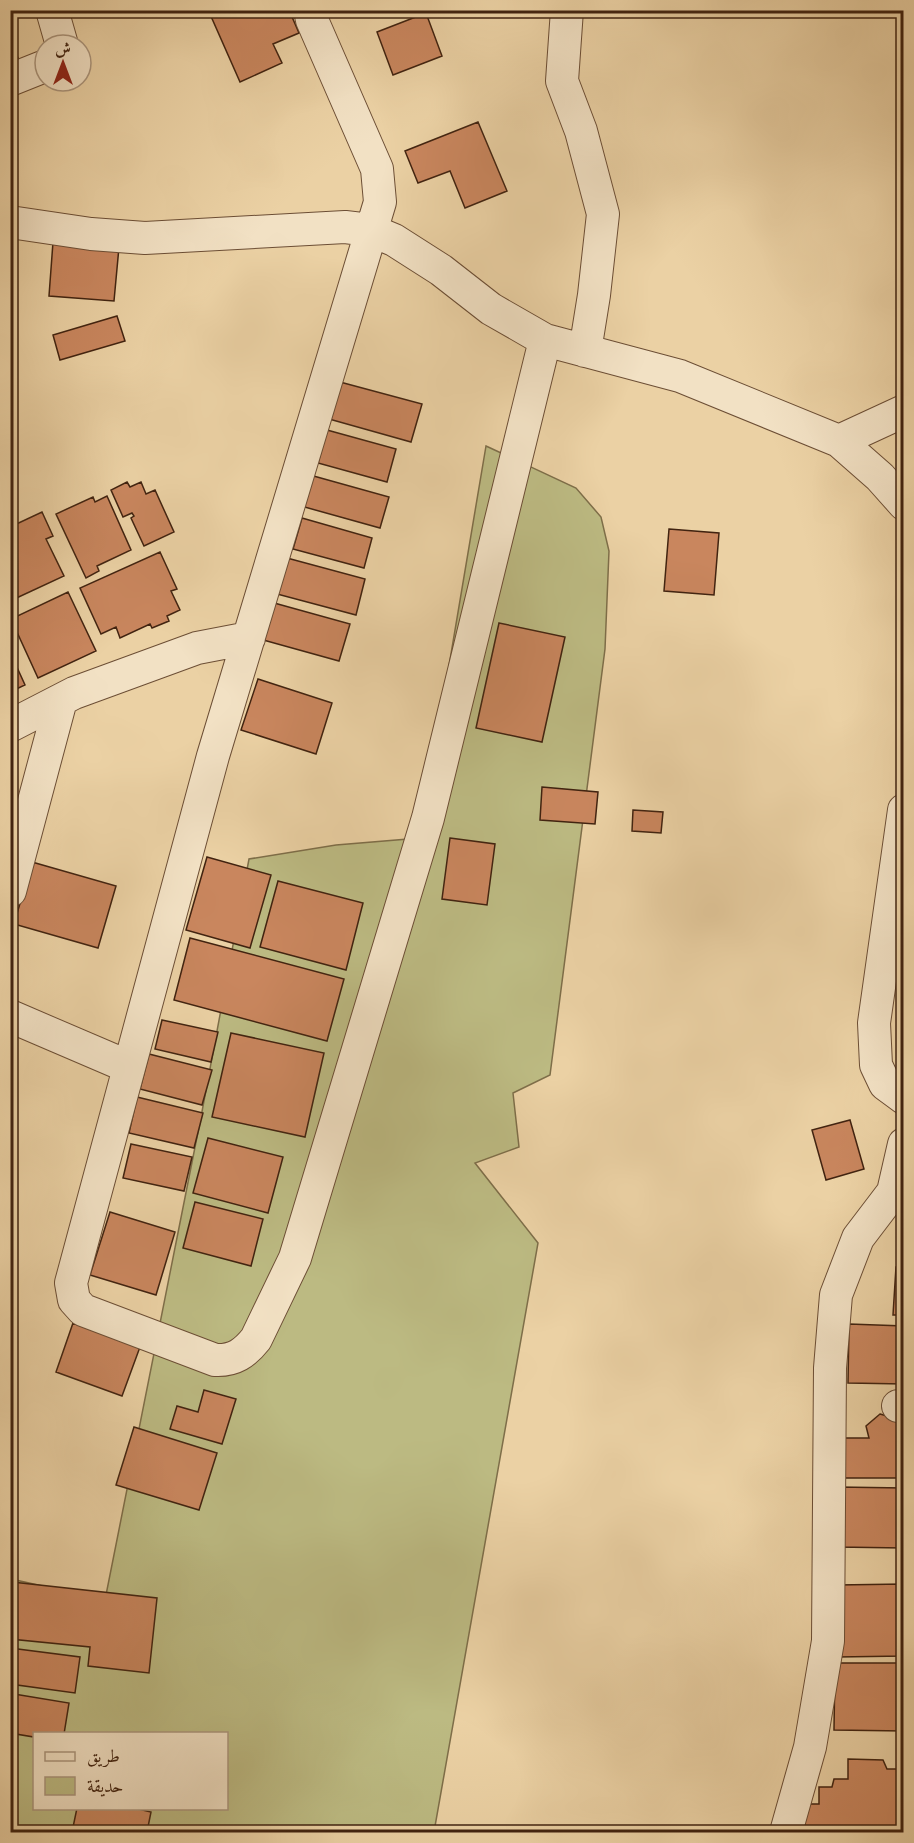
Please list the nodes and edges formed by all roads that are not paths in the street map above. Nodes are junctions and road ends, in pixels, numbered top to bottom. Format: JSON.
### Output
{"nodes":[{"id":1,"x":52,"y":10,"type":"edge"},
{"id":2,"x":310,"y":10,"type":"edge"},
{"id":3,"x":567,"y":10,"type":"edge"},
{"id":4,"x":59,"y":33,"type":"edge"},
{"id":5,"x":33,"y":71,"type":"edge"},
{"id":6,"x":10,"y":80,"type":"edge"},
{"id":7,"x":10,"y":222,"type":"edge"},
{"id":8,"x":370,"y":230,"type":"junction"},
{"id":9,"x":545,"y":340,"type":"junction"},
{"id":10,"x":585,"y":351,"type":"junction"},
{"id":11,"x":903,"y":411,"type":"edge"},
{"id":12,"x":839,"y":441,"type":"junction"},
{"id":13,"x":903,"y":504,"type":"edge"},
{"id":14,"x":249,"y":638,"type":"junction"},
{"id":15,"x":61,"y":700,"type":"junction"},
{"id":16,"x":10,"y":726,"type":"edge"},
{"id":17,"x":903,"y":810,"type":"edge"},
{"id":18,"x":898,"y":873,"type":"edge"},
{"id":19,"x":10,"y":891,"type":"edge"},
{"id":20,"x":10,"y":1016,"type":"edge"},
{"id":21,"x":129,"y":1067,"type":"junction"},
{"id":22,"x":903,"y":1098,"type":"edge"},
{"id":23,"x":903,"y":1144,"type":"edge"},
{"id":24,"x":786,"y":1833,"type":"edge"}],
"edges":[{"from":1,"to":4,"type":"street"},
{"from":2,"to":8,"type":"street"},
{"from":3,"to":10,"type":"street"},
{"from":5,"to":6,"type":"street"},
{"from":7,"to":8,"type":"street"},
{"from":8,"to":9,"type":"street"},
{"from":8,"to":14,"type":"street"},
{"from":9,"to":10,"type":"street"},
{"from":9,"to":21,"type":"street"},
{"from":10,"to":12,"type":"street"},
{"from":11,"to":12,"type":"street"},
{"from":12,"to":13,"type":"street"},
{"from":14,"to":15,"type":"street"},
{"from":14,"to":21,"type":"street"},
{"from":15,"to":16,"type":"street"},
{"from":15,"to":19,"type":"street"},
{"from":17,"to":18,"type":"street"},
{"from":18,"to":22,"type":"street"},
{"from":20,"to":21,"type":"street"},
{"from":23,"to":24,"type":"street"}]}
